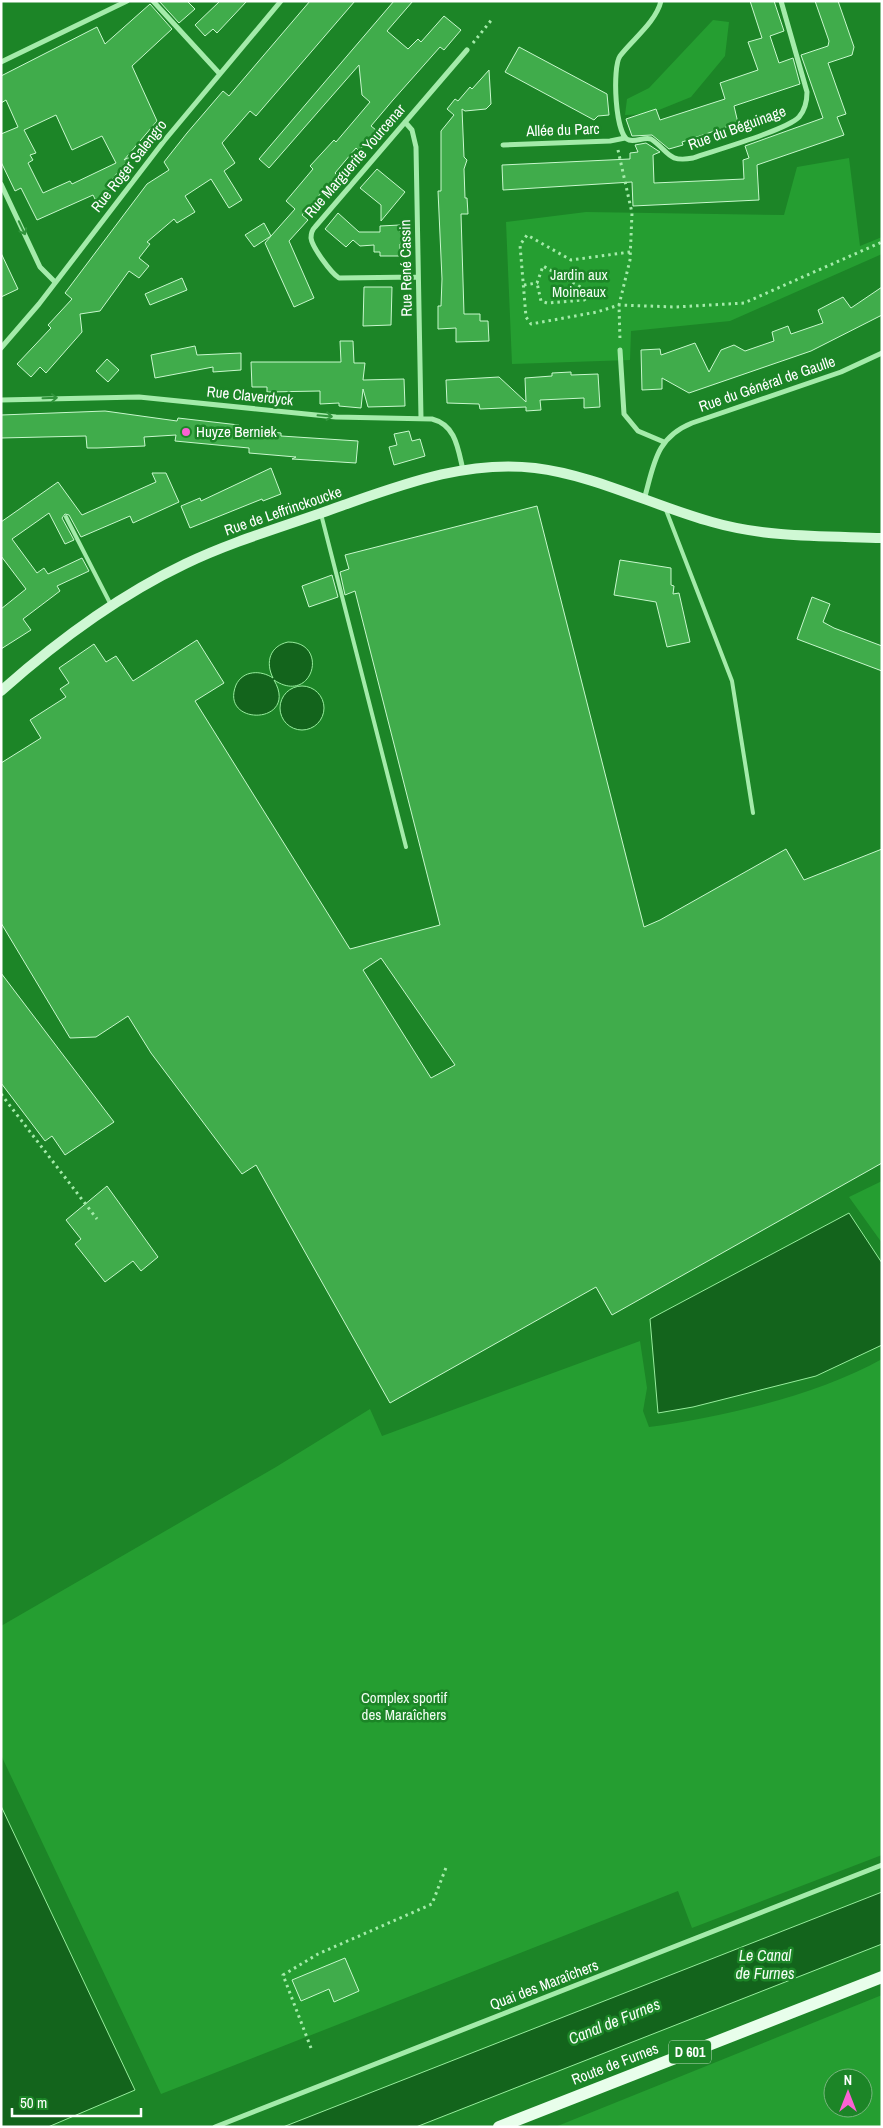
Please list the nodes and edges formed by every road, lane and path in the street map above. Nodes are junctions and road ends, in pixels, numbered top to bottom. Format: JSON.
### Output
{"nodes":[{"id":1,"x":127,"y":1,"type":"edge"},
{"id":2,"x":153,"y":1,"type":"edge"},
{"id":3,"x":281,"y":1,"type":"edge"},
{"id":4,"x":661,"y":1,"type":"edge"},
{"id":5,"x":781,"y":1,"type":"edge"},
{"id":6,"x":493,"y":18,"type":"dead end"},
{"id":7,"x":467,"y":50,"type":"joint"},
{"id":8,"x":1,"y":62,"type":"edge"},
{"id":9,"x":219,"y":73,"type":"junction"},
{"id":10,"x":405,"y":122,"type":"junction"},
{"id":11,"x":625,"y":138,"type":"junction"},
{"id":12,"x":616,"y":140,"type":"junction"},
{"id":13,"x":503,"y":145,"type":"dead end"},
{"id":14,"x":1,"y":184,"type":"edge"},
{"id":15,"x":882,"y":242,"type":"edge"},
{"id":16,"x":630,"y":252,"type":"junction"},
{"id":17,"x":418,"y":277,"type":"junction"},
{"id":18,"x":55,"y":282,"type":"junction"},
{"id":19,"x":537,"y":283,"type":"junction"},
{"id":20,"x":524,"y":285,"type":"junction"},
{"id":21,"x":619,"y":305,"type":"junction"},
{"id":22,"x":1,"y":348,"type":"edge"},
{"id":23,"x":620,"y":350,"type":"joint"},
{"id":24,"x":882,"y":352,"type":"edge"},
{"id":25,"x":1,"y":400,"type":"edge"},
{"id":26,"x":421,"y":418,"type":"junction"},
{"id":27,"x":664,"y":442,"type":"junction"},
{"id":28,"x":463,"y":470,"type":"junction"},
{"id":29,"x":644,"y":500,"type":"junction"},
{"id":30,"x":665,"y":508,"type":"junction"},
{"id":31,"x":321,"y":514,"type":"junction"},
{"id":32,"x":66,"y":517,"type":"dead end"},
{"id":33,"x":882,"y":538,"type":"edge"},
{"id":34,"x":112,"y":607,"type":"junction"},
{"id":35,"x":1,"y":691,"type":"edge"},
{"id":36,"x":753,"y":813,"type":"dead end"},
{"id":37,"x":406,"y":847,"type":"dead end"},
{"id":38,"x":1,"y":1094,"type":"edge"},
{"id":39,"x":97,"y":1220,"type":"dead end"},
{"id":40,"x":448,"y":1865,"type":"dead end"},
{"id":41,"x":882,"y":1865,"type":"edge"},
{"id":42,"x":882,"y":1977,"type":"edge"},
{"id":43,"x":311,"y":2048,"type":"dead end"},
{"id":44,"x":215,"y":2127,"type":"edge"},
{"id":45,"x":499,"y":2127,"type":"edge"}],
"edges":[{"from":1,"to":8,"type":"street"},
{"from":2,"to":9,"type":"street"},
{"from":3,"to":9,"type":"street","name":"Rue Roger Salengro"},
{"from":4,"to":11,"type":"street"},
{"from":5,"to":11,"type":"street","name":"Rue du Béguinage"},
{"from":6,"to":7,"type":"path"},
{"from":7,"to":10,"type":"street","name":"Rue Marguerite Yourcenar"},
{"from":9,"to":18,"type":"street","name":"Rue Roger Salengro"},
{"from":10,"to":17,"type":"street","name":"Rue René Cassin"},
{"from":10,"to":17,"type":"street","name":"Rue Marguerite Yourcenar"},
{"from":11,"to":12,"type":"street","name":"Allée du Parc"},
{"from":12,"to":13,"type":"street","name":"Allée du Parc"},
{"from":12,"to":16,"type":"path"},
{"from":14,"to":18,"type":"street","one_way":true},
{"from":15,"to":21,"type":"path"},
{"from":16,"to":20,"type":"path"},
{"from":16,"to":21,"type":"path"},
{"from":17,"to":26,"type":"street","name":"Rue René Cassin"},
{"from":18,"to":22,"type":"street","name":"Rue Roger Salengro"},
{"from":19,"to":19,"type":"path"},
{"from":19,"to":20,"type":"path"},
{"from":20,"to":21,"type":"path"},
{"from":21,"to":23,"type":"path"},
{"from":23,"to":27,"type":"street"},
{"from":24,"to":27,"type":"street","name":"Rue du Général de Gaulle"},
{"from":25,"to":26,"type":"street","name":"Rue Claverdyck","one_way":true},
{"from":26,"to":28,"type":"street","name":"Rue Claverdyck"},
{"from":27,"to":29,"type":"street","name":"Rue du Général de Gaulle"},
{"from":28,"to":29,"type":"main road","name":"Rue de Leffrinckoucke"},
{"from":28,"to":31,"type":"main road","name":"Rue de Leffrinckoucke"},
{"from":29,"to":30,"type":"main road","name":"Rue de Leffrinckoucke"},
{"from":30,"to":33,"type":"main road","name":"Rue de Leffrinckoucke"},
{"from":30,"to":36,"type":"lane"},
{"from":31,"to":34,"type":"main road","name":"Rue de Leffrinckoucke"},
{"from":31,"to":37,"type":"lane"},
{"from":32,"to":34,"type":"lane"},
{"from":34,"to":35,"type":"main road","name":"Rue de Leffrinckoucke"},
{"from":38,"to":39,"type":"path"},
{"from":40,"to":43,"type":"path"},
{"from":41,"to":44,"type":"street","name":"Quai des Maraîchers"},
{"from":42,"to":45,"type":"main road","name":"Route de Furnes","number":"D 601"}]}
